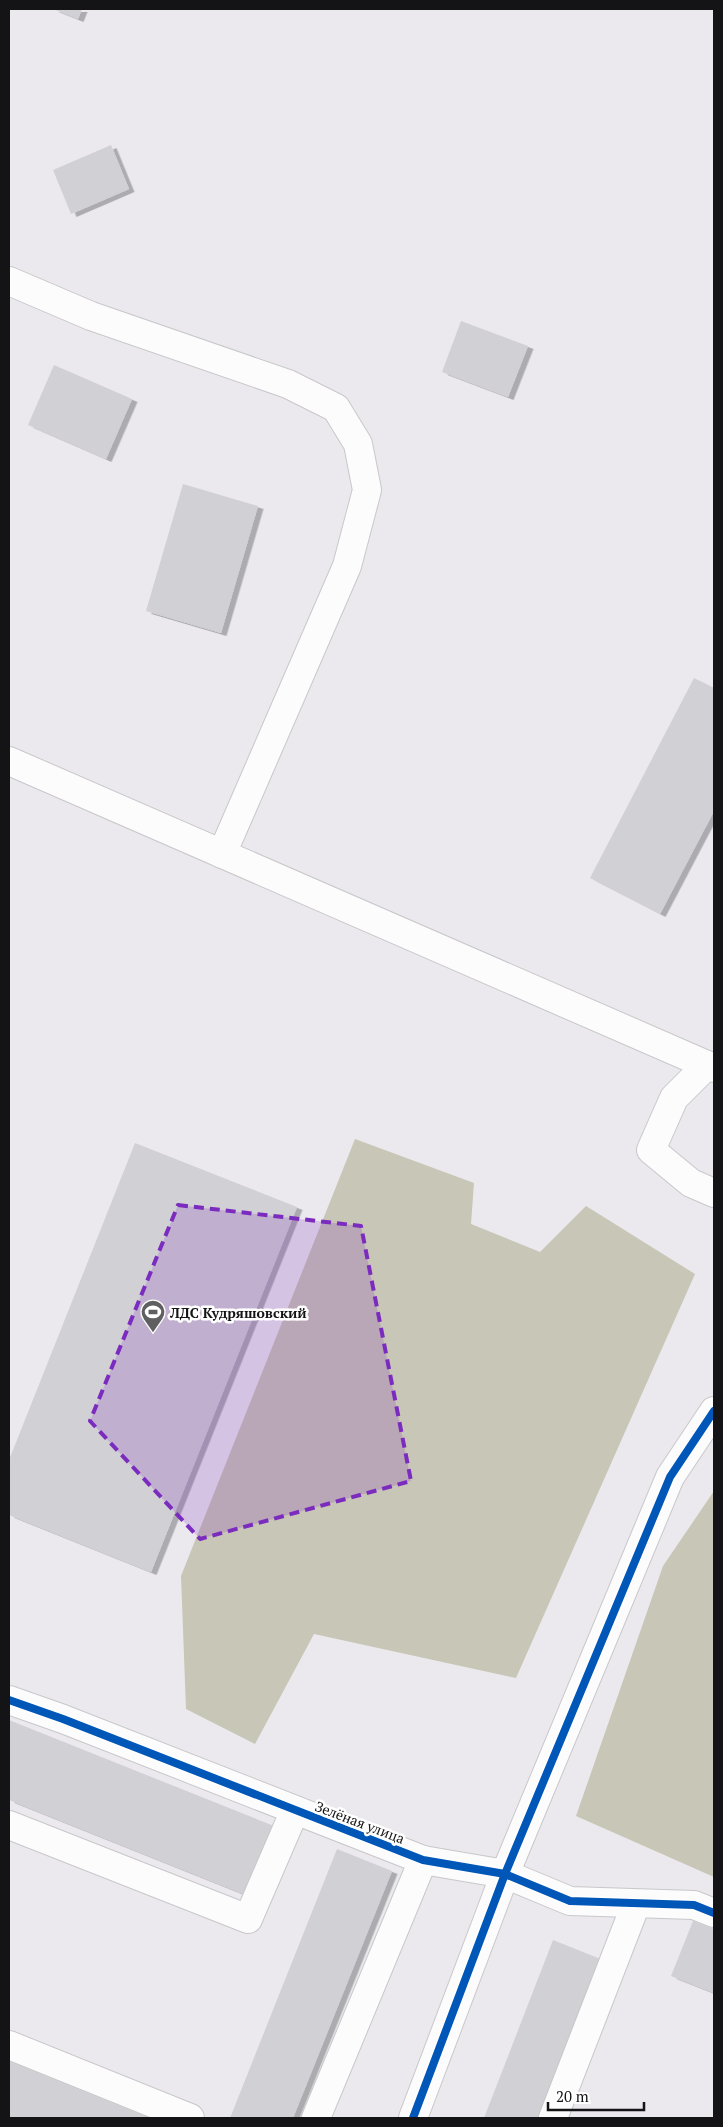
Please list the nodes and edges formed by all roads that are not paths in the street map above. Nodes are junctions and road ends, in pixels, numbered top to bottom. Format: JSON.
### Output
{"nodes":[{"id":1,"x":9,"y":281,"type":"edge"},
{"id":2,"x":9,"y":761,"type":"edge"},
{"id":3,"x":222,"y":854,"type":"junction"},
{"id":4,"x":710,"y":1067,"type":"edge"},
{"id":5,"x":714,"y":1193,"type":"edge"},
{"id":6,"x":714,"y":1411,"type":"edge"},
{"id":7,"x":9,"y":1700,"type":"edge"},
{"id":8,"x":295,"y":1810,"type":"junction"},
{"id":9,"x":9,"y":1825,"type":"edge"},
{"id":10,"x":423,"y":1860,"type":"junction"},
{"id":11,"x":505,"y":1874,"type":"junction"},
{"id":12,"x":636,"y":1904,"type":"junction"},
{"id":13,"x":714,"y":1913,"type":"edge"},
{"id":14,"x":9,"y":2045,"type":"edge"},
{"id":15,"x":190,"y":2118,"type":"edge"},
{"id":16,"x":316,"y":2118,"type":"edge"},
{"id":17,"x":413,"y":2118,"type":"edge"},
{"id":18,"x":553,"y":2118,"type":"edge"}],
"edges":[{"from":1,"to":3,"type":"street"},
{"from":2,"to":3,"type":"street"},
{"from":3,"to":4,"type":"street"},
{"from":4,"to":5,"type":"street"},
{"from":6,"to":11,"type":"street"},
{"from":7,"to":8,"type":"street","name":"Зелёная улица"},
{"from":8,"to":9,"type":"street"},
{"from":8,"to":10,"type":"street","name":"Зелёная улица"},
{"from":10,"to":11,"type":"street","name":"Зелёная улица"},
{"from":10,"to":16,"type":"street"},
{"from":11,"to":12,"type":"street","name":"Зелёная улица"},
{"from":11,"to":17,"type":"street"},
{"from":12,"to":13,"type":"street","name":"Зелёная улица"},
{"from":12,"to":18,"type":"street"},
{"from":14,"to":15,"type":"street"}]}
